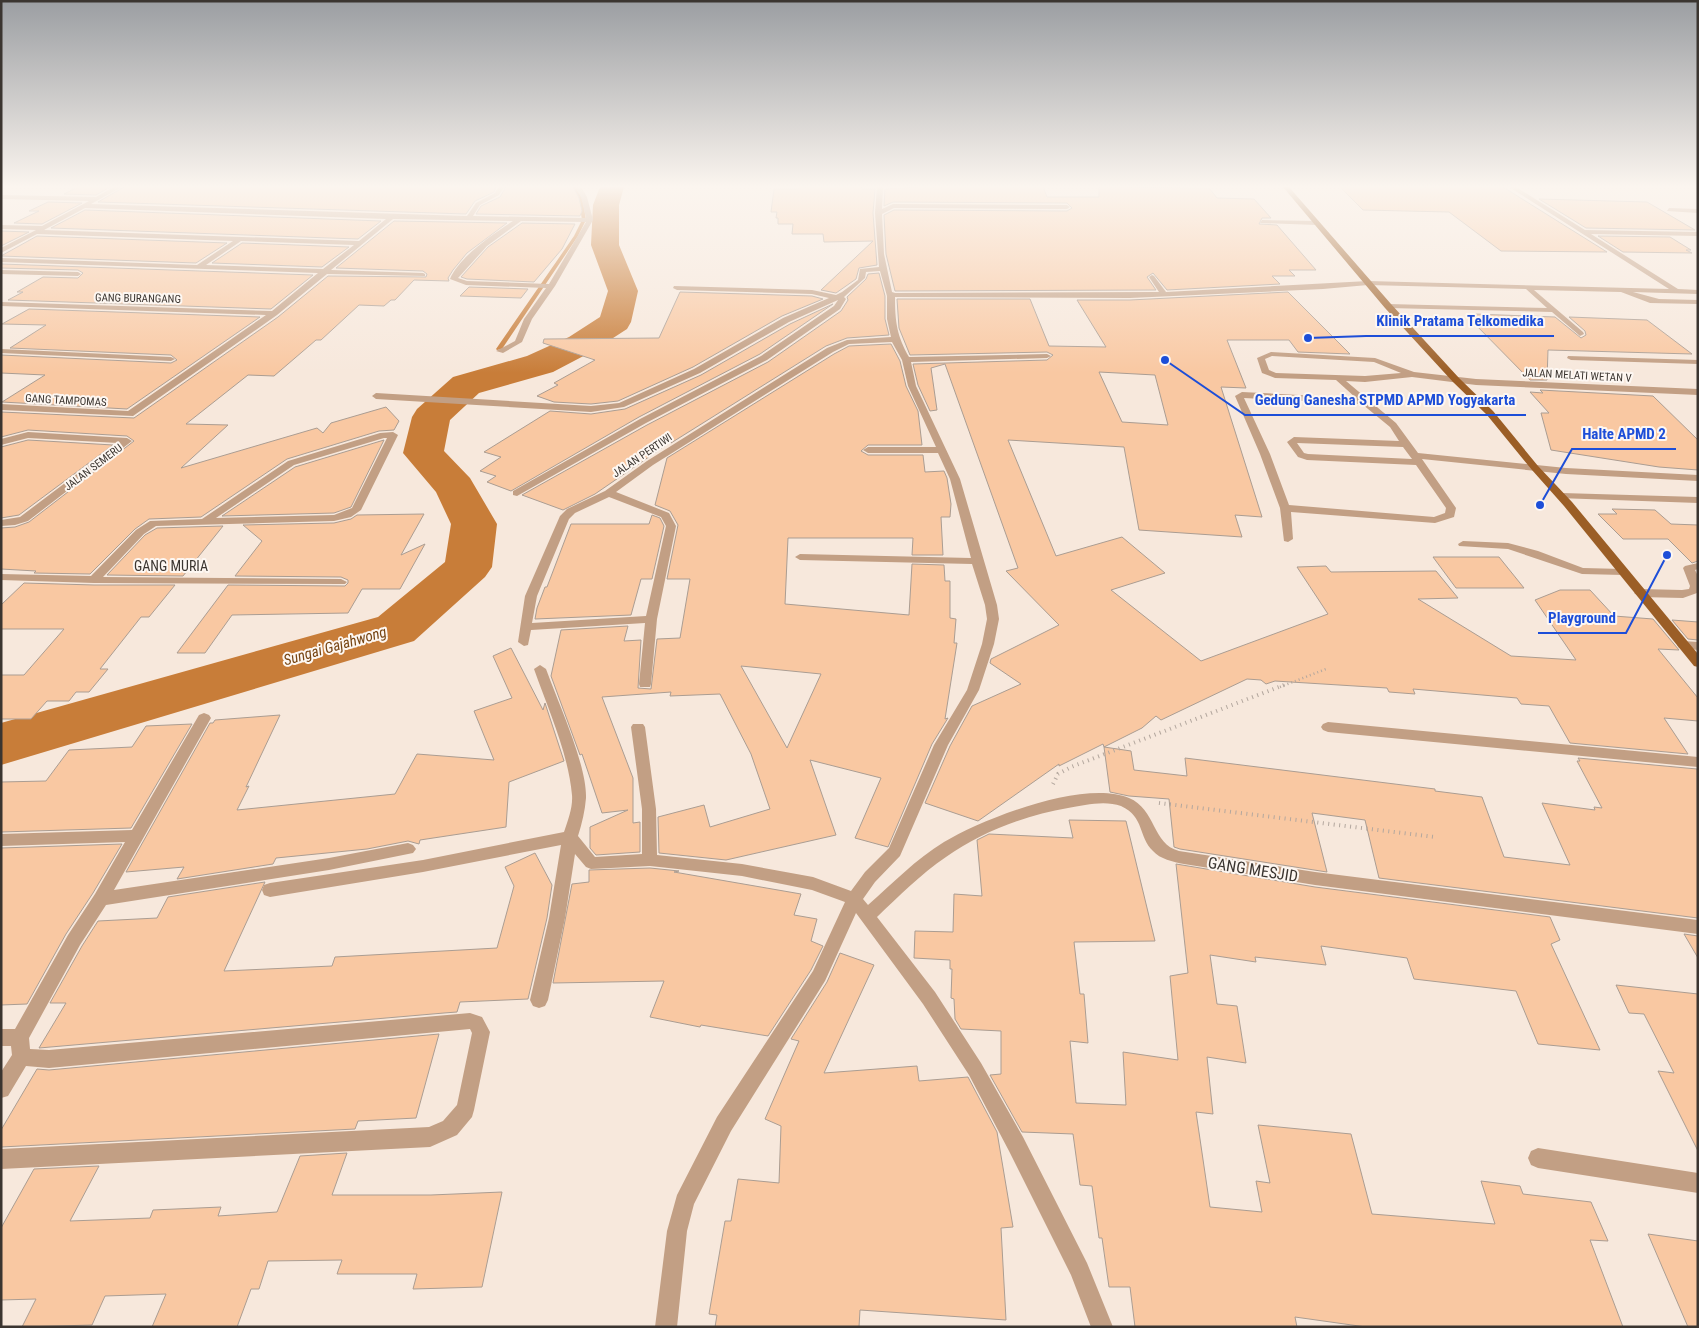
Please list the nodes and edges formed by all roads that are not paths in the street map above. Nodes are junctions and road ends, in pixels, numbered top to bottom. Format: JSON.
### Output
{"nodes":[{"id":1,"x":226,"y":249,"type":"edge"},
{"id":2,"x":353,"y":249,"type":"edge"},
{"id":3,"x":478,"y":249,"type":"edge"},
{"id":4,"x":568,"y":249,"type":"edge"},
{"id":5,"x":880,"y":249,"type":"edge"},
{"id":6,"x":1339,"y":249,"type":"edge"},
{"id":7,"x":1611,"y":249,"type":"edge"},
{"id":8,"x":1,"y":260,"type":"edge"},
{"id":9,"x":197,"y":268,"type":"junction"},
{"id":10,"x":881,"y":269,"type":"junction"},
{"id":11,"x":1,"y":272,"type":"edge"},
{"id":12,"x":323,"y":273,"type":"junction"},
{"id":13,"x":78,"y":274,"type":"dead end"},
{"id":14,"x":423,"y":275,"type":"dead end"},
{"id":15,"x":1152,"y":277,"type":"dead end"},
{"id":16,"x":1368,"y":282,"type":"junction"},
{"id":17,"x":547,"y":286,"type":"junction"},
{"id":18,"x":1527,"y":287,"type":"junction"},
{"id":19,"x":678,"y":288,"type":"dead end"},
{"id":20,"x":1621,"y":289,"type":"junction"},
{"id":21,"x":1676,"y":291,"type":"junction"},
{"id":22,"x":1698,"y":292,"type":"edge"},
{"id":23,"x":891,"y":295,"type":"junction"},
{"id":24,"x":1164,"y":295,"type":"junction"},
{"id":25,"x":836,"y":296,"type":"junction"},
{"id":26,"x":1698,"y":302,"type":"edge"},
{"id":27,"x":1,"y":304,"type":"edge"},
{"id":28,"x":1388,"y":306,"type":"junction"},
{"id":29,"x":1554,"y":310,"type":"junction"},
{"id":30,"x":274,"y":313,"type":"junction"},
{"id":31,"x":1580,"y":334,"type":"dead end"},
{"id":32,"x":895,"y":339,"type":"junction"},
{"id":33,"x":1,"y":351,"type":"edge"},
{"id":34,"x":500,"y":351,"type":"dead end"},
{"id":35,"x":1047,"y":356,"type":"dead end"},
{"id":36,"x":1571,"y":358,"type":"dead end"},
{"id":37,"x":171,"y":359,"type":"dead end"},
{"id":38,"x":906,"y":360,"type":"junction"},
{"id":39,"x":1698,"y":362,"type":"edge"},
{"id":40,"x":1412,"y":374,"type":"junction"},
{"id":41,"x":1339,"y":379,"type":"junction"},
{"id":42,"x":1456,"y":380,"type":"junction"},
{"id":43,"x":1698,"y":392,"type":"edge"},
{"id":44,"x":376,"y":396,"type":"dead end"},
{"id":45,"x":1365,"y":401,"type":"junction"},
{"id":46,"x":1,"y":407,"type":"edge"},
{"id":47,"x":1,"y":442,"type":"edge"},
{"id":48,"x":1408,"y":444,"type":"junction"},
{"id":49,"x":868,"y":450,"type":"dead end"},
{"id":50,"x":942,"y":450,"type":"junction"},
{"id":51,"x":1418,"y":459,"type":"junction"},
{"id":52,"x":1535,"y":468,"type":"junction"},
{"id":53,"x":1698,"y":478,"type":"edge"},
{"id":54,"x":517,"y":493,"type":"dead end"},
{"id":55,"x":609,"y":493,"type":"junction"},
{"id":56,"x":1562,"y":496,"type":"junction"},
{"id":57,"x":1698,"y":500,"type":"edge"},
{"id":58,"x":1285,"y":508,"type":"junction"},
{"id":59,"x":205,"y":521,"type":"junction"},
{"id":60,"x":1,"y":523,"type":"edge"},
{"id":61,"x":1288,"y":539,"type":"dead end"},
{"id":62,"x":1463,"y":544,"type":"dead end"},
{"id":63,"x":800,"y":557,"type":"dead end"},
{"id":64,"x":977,"y":561,"type":"junction"},
{"id":65,"x":1698,"y":566,"type":"edge"},
{"id":66,"x":1623,"y":572,"type":"junction"},
{"id":67,"x":3,"y":579,"type":"edge"},
{"id":68,"x":94,"y":580,"type":"junction"},
{"id":69,"x":341,"y":582,"type":"dead end"},
{"id":70,"x":1640,"y":593,"type":"junction"},
{"id":71,"x":651,"y":619,"type":"junction"},
{"id":72,"x":525,"y":627,"type":"junction"},
{"id":73,"x":524,"y":642,"type":"dead end"},
{"id":74,"x":1683,"y":645,"type":"junction"},
{"id":75,"x":1698,"y":646,"type":"edge"},
{"id":76,"x":1698,"y":663,"type":"edge"},
{"id":77,"x":540,"y":669,"type":"dead end"},
{"id":78,"x":645,"y":684,"type":"dead end"},
{"id":79,"x":204,"y":718,"type":"dead end"},
{"id":80,"x":638,"y":727,"type":"dead end"},
{"id":81,"x":1328,"y":727,"type":"dead end"},
{"id":82,"x":1698,"y":762,"type":"edge"},
{"id":83,"x":136,"y":836,"type":"junction"},
{"id":84,"x":570,"y":837,"type":"junction"},
{"id":85,"x":1,"y":840,"type":"edge"},
{"id":86,"x":408,"y":850,"type":"dead end"},
{"id":87,"x":650,"y":860,"type":"junction"},
{"id":88,"x":270,"y":890,"type":"dead end"},
{"id":89,"x":101,"y":898,"type":"junction"},
{"id":90,"x":854,"y":899,"type":"junction"},
{"id":91,"x":867,"y":916,"type":"junction"},
{"id":92,"x":1698,"y":927,"type":"edge"},
{"id":93,"x":539,"y":1000,"type":"dead end"},
{"id":94,"x":20,"y":1037,"type":"junction"},
{"id":95,"x":1,"y":1038,"type":"edge"},
{"id":96,"x":21,"y":1057,"type":"junction"},
{"id":97,"x":1,"y":1088,"type":"edge"},
{"id":98,"x":1538,"y":1158,"type":"dead end"},
{"id":99,"x":1,"y":1159,"type":"edge"},
{"id":100,"x":1698,"y":1183,"type":"edge"},
{"id":101,"x":666,"y":1327,"type":"edge"},
{"id":102,"x":1102,"y":1327,"type":"edge"}],
"edges":[{"from":1,"to":9,"type":"street"},
{"from":2,"to":12,"type":"street"},
{"from":3,"to":17,"type":"street"},
{"from":4,"to":17,"type":"street"},
{"from":5,"to":10,"type":"street"},
{"from":6,"to":16,"type":"main road"},
{"from":7,"to":21,"type":"street"},
{"from":8,"to":9,"type":"street"},
{"from":9,"to":12,"type":"street"},
{"from":10,"to":23,"type":"street"},
{"from":10,"to":25,"type":"street"},
{"from":11,"to":13,"type":"street"},
{"from":12,"to":14,"type":"street"},
{"from":12,"to":30,"type":"street"},
{"from":15,"to":24,"type":"street"},
{"from":16,"to":18,"type":"street"},
{"from":16,"to":24,"type":"street"},
{"from":16,"to":28,"type":"main road"},
{"from":17,"to":34,"type":"street"},
{"from":18,"to":20,"type":"street"},
{"from":18,"to":29,"type":"street"},
{"from":19,"to":25,"type":"street"},
{"from":20,"to":21,"type":"street"},
{"from":20,"to":26,"type":"street"},
{"from":21,"to":22,"type":"street"},
{"from":23,"to":24,"type":"street"},
{"from":23,"to":32,"type":"street"},
{"from":25,"to":44,"type":"street"},
{"from":25,"to":54,"type":"street"},
{"from":27,"to":30,"type":"street","name":"GANG BURANGANG"},
{"from":28,"to":29,"type":"street"},
{"from":28,"to":42,"type":"main road"},
{"from":29,"to":31,"type":"street"},
{"from":30,"to":46,"type":"street","name":"GANG TAMPOMAS"},
{"from":32,"to":38,"type":"street"},
{"from":32,"to":55,"type":"street","name":"JALAN PERTIWI"},
{"from":33,"to":37,"type":"street"},
{"from":35,"to":38,"type":"street"},
{"from":36,"to":39,"type":"street"},
{"from":38,"to":50,"type":"street"},
{"from":40,"to":41,"type":"street"},
{"from":40,"to":41,"type":"street"},
{"from":40,"to":42,"type":"street","name":"JALAN MELATI WETAN V"},
{"from":41,"to":45,"type":"street"},
{"from":42,"to":43,"type":"street","name":"JALAN MELATI WETAN V"},
{"from":42,"to":52,"type":"main road"},
{"from":45,"to":48,"type":"street"},
{"from":45,"to":58,"type":"street"},
{"from":47,"to":60,"type":"street","name":"JALAN SEMERU"},
{"from":48,"to":51,"type":"street"},
{"from":48,"to":51,"type":"street"},
{"from":49,"to":50,"type":"street"},
{"from":50,"to":64,"type":"street"},
{"from":51,"to":52,"type":"street"},
{"from":51,"to":58,"type":"street"},
{"from":52,"to":53,"type":"street"},
{"from":52,"to":56,"type":"main road"},
{"from":55,"to":71,"type":"street","name":"JALAN PERTIWI"},
{"from":55,"to":72,"type":"street"},
{"from":56,"to":57,"type":"street"},
{"from":56,"to":66,"type":"main road"},
{"from":58,"to":61,"type":"street"},
{"from":59,"to":59,"type":"street"},
{"from":59,"to":68,"type":"street"},
{"from":62,"to":66,"type":"street"},
{"from":63,"to":64,"type":"street"},
{"from":64,"to":90,"type":"street"},
{"from":65,"to":70,"type":"street"},
{"from":66,"to":70,"type":"main road"},
{"from":67,"to":68,"type":"street","name":"GANG MURIA"},
{"from":68,"to":69,"type":"street","name":"GANG MURIA"},
{"from":70,"to":74,"type":"main road"},
{"from":71,"to":72,"type":"street"},
{"from":71,"to":78,"type":"street","name":"JALAN PERTIWI"},
{"from":72,"to":73,"type":"street"},
{"from":74,"to":75,"type":"street"},
{"from":74,"to":76,"type":"main road"},
{"from":77,"to":84,"type":"street"},
{"from":79,"to":83,"type":"street"},
{"from":80,"to":87,"type":"street"},
{"from":81,"to":82,"type":"street"},
{"from":83,"to":85,"type":"street"},
{"from":83,"to":89,"type":"street"},
{"from":84,"to":87,"type":"street"},
{"from":84,"to":88,"type":"street"},
{"from":84,"to":93,"type":"street"},
{"from":86,"to":89,"type":"street"},
{"from":87,"to":90,"type":"street"},
{"from":89,"to":94,"type":"street"},
{"from":90,"to":91,"type":"street"},
{"from":90,"to":101,"type":"street"},
{"from":91,"to":92,"type":"street","name":"GANG MESJID"},
{"from":91,"to":102,"type":"street"},
{"from":94,"to":95,"type":"street"},
{"from":94,"to":96,"type":"street"},
{"from":96,"to":97,"type":"street"},
{"from":96,"to":99,"type":"street"},
{"from":98,"to":100,"type":"street"}]}
